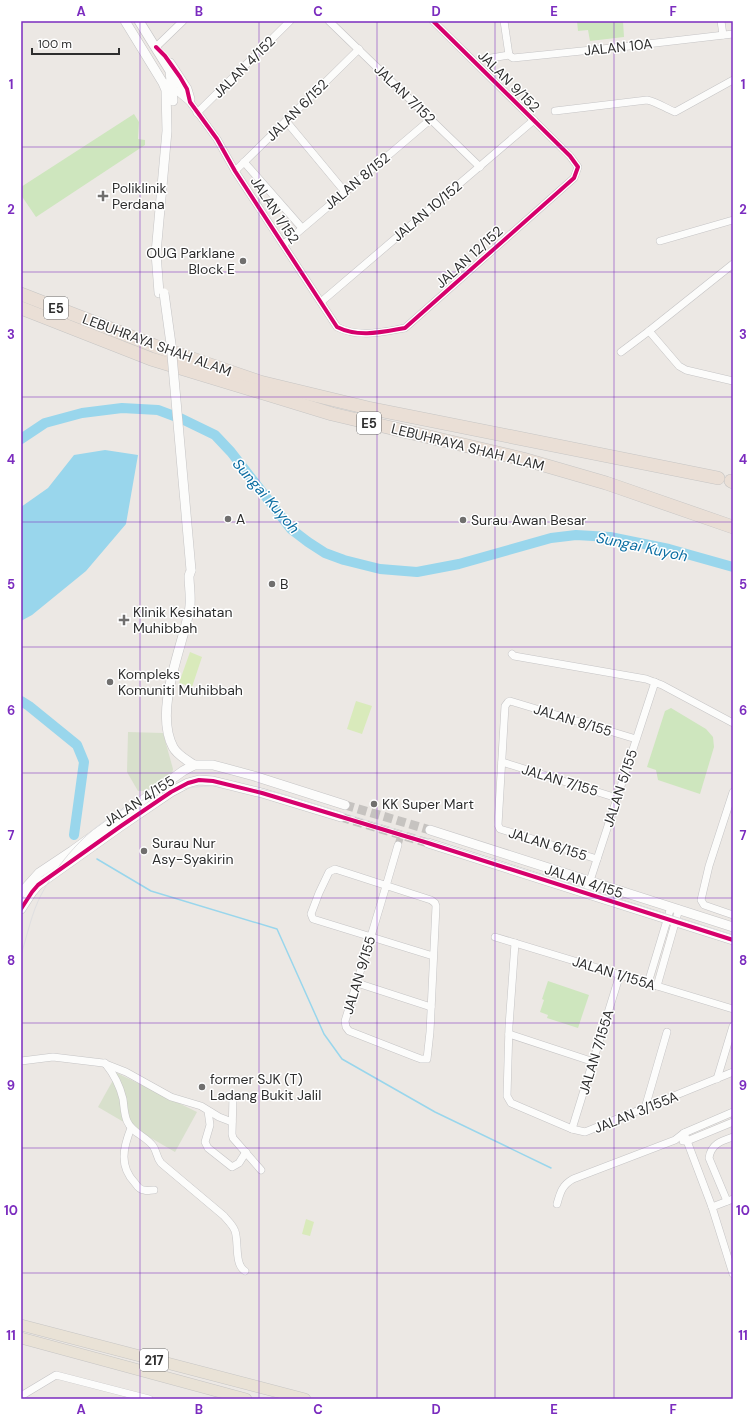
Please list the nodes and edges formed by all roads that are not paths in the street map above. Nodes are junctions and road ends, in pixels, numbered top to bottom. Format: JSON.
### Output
{"nodes":[{"id":1,"x":125,"y":21,"type":"edge"},
{"id":2,"x":184,"y":21,"type":"edge"},
{"id":3,"x":290,"y":21,"type":"edge"},
{"id":4,"x":329,"y":21,"type":"edge"},
{"id":5,"x":433,"y":21,"type":"edge"},
{"id":6,"x":504,"y":21,"type":"edge"},
{"id":7,"x":721,"y":21,"type":"edge"},
{"id":8,"x":143,"y":22,"type":"edge"},
{"id":9,"x":733,"y":34,"type":"edge"},
{"id":10,"x":723,"y":35,"type":"junction"},
{"id":11,"x":156,"y":47,"type":"junction"},
{"id":12,"x":359,"y":49,"type":"junction"},
{"id":13,"x":511,"y":57,"type":"junction"},
{"id":14,"x":485,"y":59,"type":"dead end"},
{"id":15,"x":733,"y":80,"type":"edge"},
{"id":16,"x":168,"y":86,"type":"junction"},
{"id":17,"x":190,"y":100,"type":"junction"},
{"id":18,"x":556,"y":111,"type":"dead end"},
{"id":19,"x":197,"y":113,"type":"junction"},
{"id":20,"x":431,"y":119,"type":"junction"},
{"id":21,"x":534,"y":120,"type":"junction"},
{"id":22,"x":286,"y":121,"type":"junction"},
{"id":23,"x":570,"y":156,"type":"joint"},
{"id":24,"x":244,"y":162,"type":"junction"},
{"id":25,"x":480,"y":166,"type":"junction"},
{"id":26,"x":236,"y":171,"type":"junction"},
{"id":27,"x":345,"y":192,"type":"junction"},
{"id":28,"x":733,"y":220,"type":"edge"},
{"id":29,"x":302,"y":228,"type":"junction"},
{"id":30,"x":660,"y":241,"type":"dead end"},
{"id":31,"x":284,"y":244,"type":"junction"},
{"id":32,"x":733,"y":264,"type":"edge"},
{"id":33,"x":21,"y":294,"type":"edge"},
{"id":34,"x":321,"y":302,"type":"junction"},
{"id":35,"x":21,"y":308,"type":"edge"},
{"id":36,"x":344,"y":331,"type":"joint"},
{"id":37,"x":649,"y":331,"type":"junction"},
{"id":38,"x":621,"y":352,"type":"dead end"},
{"id":39,"x":733,"y":381,"type":"edge"},
{"id":40,"x":727,"y":480,"type":"edge"},
{"id":41,"x":733,"y":527,"type":"edge"},
{"id":42,"x":512,"y":654,"type":"dead end"},
{"id":43,"x":655,"y":682,"type":"junction"},
{"id":44,"x":733,"y":723,"type":"edge"},
{"id":45,"x":636,"y":740,"type":"junction"},
{"id":46,"x":502,"y":762,"type":"junction"},
{"id":47,"x":194,"y":765,"type":"junction"},
{"id":48,"x":733,"y":792,"type":"edge"},
{"id":49,"x":617,"y":798,"type":"junction"},
{"id":50,"x":345,"y":805,"type":"tunnel mouth"},
{"id":51,"x":341,"y":817,"type":"tunnel mouth"},
{"id":52,"x":430,"y":830,"type":"tunnel mouth"},
{"id":53,"x":428,"y":844,"type":"tunnel mouth"},
{"id":54,"x":398,"y":845,"type":"tunnel mouth"},
{"id":55,"x":597,"y":859,"type":"junction"},
{"id":56,"x":590,"y":880,"type":"junction"},
{"id":57,"x":386,"y":885,"type":"junction"},
{"id":58,"x":21,"y":893,"type":"edge"},
{"id":59,"x":586,"y":894,"type":"junction"},
{"id":60,"x":675,"y":908,"type":"junction"},
{"id":61,"x":21,"y":910,"type":"edge"},
{"id":62,"x":733,"y":915,"type":"edge"},
{"id":63,"x":671,"y":921,"type":"junction"},
{"id":64,"x":733,"y":927,"type":"edge"},
{"id":65,"x":371,"y":937,"type":"junction"},
{"id":66,"x":495,"y":937,"type":"dead end"},
{"id":67,"x":733,"y":940,"type":"edge"},
{"id":68,"x":515,"y":943,"type":"junction"},
{"id":69,"x":433,"y":956,"type":"junction"},
{"id":70,"x":620,"y":974,"type":"junction"},
{"id":71,"x":357,"y":983,"type":"junction"},
{"id":72,"x":648,"y":983,"type":"junction"},
{"id":73,"x":657,"y":986,"type":"junction"},
{"id":74,"x":431,"y":1007,"type":"junction"},
{"id":75,"x":733,"y":1010,"type":"edge"},
{"id":76,"x":733,"y":1026,"type":"edge"},
{"id":77,"x":667,"y":1032,"type":"dead end"},
{"id":78,"x":509,"y":1034,"type":"junction"},
{"id":79,"x":21,"y":1061,"type":"edge"},
{"id":80,"x":594,"y":1062,"type":"junction"},
{"id":81,"x":105,"y":1063,"type":"junction"},
{"id":82,"x":733,"y":1072,"type":"edge"},
{"id":83,"x":717,"y":1079,"type":"junction"},
{"id":84,"x":233,"y":1096,"type":"dead end"},
{"id":85,"x":645,"y":1108,"type":"junction"},
{"id":86,"x":208,"y":1111,"type":"junction"},
{"id":87,"x":733,"y":1112,"type":"edge"},
{"id":88,"x":232,"y":1122,"type":"junction"},
{"id":89,"x":733,"y":1122,"type":"edge"},
{"id":90,"x":131,"y":1128,"type":"junction"},
{"id":91,"x":572,"y":1129,"type":"junction"},
{"id":92,"x":684,"y":1133,"type":"junction"},
{"id":93,"x":733,"y":1137,"type":"edge"},
{"id":94,"x":675,"y":1140,"type":"junction"},
{"id":95,"x":688,"y":1141,"type":"junction"},
{"id":96,"x":246,"y":1152,"type":"junction"},
{"id":97,"x":261,"y":1170,"type":"dead end"},
{"id":98,"x":154,"y":1190,"type":"dead end"},
{"id":99,"x":730,"y":1200,"type":"edge"},
{"id":100,"x":557,"y":1204,"type":"dead end"},
{"id":101,"x":712,"y":1207,"type":"junction"},
{"id":102,"x":245,"y":1271,"type":"dead end"},
{"id":103,"x":733,"y":1274,"type":"edge"},
{"id":104,"x":21,"y":1325,"type":"edge"},
{"id":105,"x":21,"y":1338,"type":"edge"},
{"id":106,"x":21,"y":1396,"type":"edge"},
{"id":107,"x":149,"y":1399,"type":"edge"},
{"id":108,"x":246,"y":1399,"type":"edge"},
{"id":109,"x":305,"y":1399,"type":"edge"}],
"edges":[{"from":1,"to":16,"type":"street"},
{"from":2,"to":11,"type":"street"},
{"from":3,"to":19,"type":"street","name":"JALAN 4/152"},
{"from":4,"to":12,"type":"street","name":"JALAN 7/152"},
{"from":5,"to":21,"type":"street","name":"JALAN 9/152"},
{"from":6,"to":13,"type":"street"},
{"from":7,"to":10,"type":"street"},
{"from":8,"to":11,"type":"street"},
{"from":9,"to":10,"type":"street","name":"JALAN 10A"},
{"from":10,"to":13,"type":"street","name":"JALAN 10A"},
{"from":11,"to":16,"type":"street"},
{"from":11,"to":17,"type":"street"},
{"from":12,"to":20,"type":"street","name":"JALAN 7/152"},
{"from":12,"to":22,"type":"street","name":"JALAN 6/152"},
{"from":13,"to":14,"type":"street","name":"JALAN 10A"},
{"from":15,"to":18,"type":"street"},
{"from":16,"to":17,"type":"street","name":"JALAN 1/152"},
{"from":16,"to":47,"type":"street"},
{"from":17,"to":19,"type":"street","name":"JALAN 1/152"},
{"from":19,"to":26,"type":"street","name":"JALAN 1/152"},
{"from":20,"to":25,"type":"street","name":"JALAN 7/152"},
{"from":20,"to":27,"type":"street","name":"JALAN 8/152"},
{"from":21,"to":23,"type":"street","name":"JALAN 9/152"},
{"from":21,"to":25,"type":"street","name":"JALAN 10/152"},
{"from":22,"to":24,"type":"street","name":"JALAN 6/152"},
{"from":22,"to":27,"type":"street"},
{"from":23,"to":36,"type":"street","name":"JALAN 12/152"},
{"from":24,"to":26,"type":"street","name":"JALAN 6/152"},
{"from":24,"to":29,"type":"street"},
{"from":25,"to":34,"type":"street","name":"JALAN 10/152"},
{"from":26,"to":31,"type":"street","name":"JALAN 1/152"},
{"from":27,"to":29,"type":"street","name":"JALAN 8/152"},
{"from":28,"to":30,"type":"street"},
{"from":29,"to":31,"type":"street","name":"JALAN 8/152"},
{"from":31,"to":34,"type":"street","name":"JALAN 1/152"},
{"from":32,"to":37,"type":"street"},
{"from":33,"to":40,"type":"highway","name":"LEBUHRAYA SHAH ALAM","number":"E5"},
{"from":34,"to":36,"type":"street","name":"JALAN 1/152"},
{"from":35,"to":41,"type":"highway","name":"LEBUHRAYA SHAH ALAM","number":"E5"},
{"from":37,"to":38,"type":"street"},
{"from":37,"to":39,"type":"street"},
{"from":42,"to":43,"type":"street"},
{"from":43,"to":44,"type":"street"},
{"from":43,"to":45,"type":"street","name":"JALAN 5/155"},
{"from":45,"to":46,"type":"street","name":"JALAN 8/155"},
{"from":45,"to":49,"type":"street","name":"JALAN 5/155"},
{"from":46,"to":49,"type":"street","name":"JALAN 7/155"},
{"from":46,"to":55,"type":"street","name":"JALAN 6/155"},
{"from":47,"to":50,"type":"street"},
{"from":47,"to":58,"type":"street","name":"JALAN 4/155"},
{"from":48,"to":62,"type":"street"},
{"from":49,"to":55,"type":"street","name":"JALAN 5/155"},
{"from":51,"to":61,"type":"street","name":"JALAN 4/155"},
{"from":52,"to":56,"type":"street","name":"JALAN 4/155"},
{"from":53,"to":59,"type":"street","name":"JALAN 4/155"},
{"from":54,"to":57,"type":"street","name":"JALAN 9/155"},
{"from":55,"to":56,"type":"street","name":"JALAN 5/155"},
{"from":56,"to":59,"type":"street","name":"JALAN 5/155"},
{"from":56,"to":60,"type":"street","name":"JALAN 4/155"},
{"from":57,"to":65,"type":"street","name":"JALAN 9/155"},
{"from":57,"to":65,"type":"street"},
{"from":57,"to":69,"type":"street","name":"JALAN 9/155"},
{"from":59,"to":63,"type":"street","name":"JALAN 4/155"},
{"from":60,"to":63,"type":"street"},
{"from":60,"to":64,"type":"street","name":"JALAN 4/155"},
{"from":63,"to":67,"type":"street","name":"JALAN 4/155"},
{"from":63,"to":72,"type":"street"},
{"from":63,"to":73,"type":"street"},
{"from":65,"to":69,"type":"street"},
{"from":65,"to":71,"type":"street","name":"JALAN 9/155"},
{"from":66,"to":68,"type":"street","name":"JALAN 1/155A"},
{"from":68,"to":70,"type":"street","name":"JALAN 1/155A"},
{"from":68,"to":78,"type":"street"},
{"from":69,"to":74,"type":"street","name":"JALAN 9/155"},
{"from":70,"to":72,"type":"street","name":"JALAN 1/155A"},
{"from":70,"to":80,"type":"street","name":"JALAN 7/155A"},
{"from":71,"to":74,"type":"street"},
{"from":71,"to":74,"type":"street","name":"JALAN 9/155"},
{"from":72,"to":73,"type":"street","name":"JALAN 1/155A"},
{"from":73,"to":75,"type":"street","name":"JALAN 1/155A"},
{"from":76,"to":83,"type":"street"},
{"from":77,"to":85,"type":"street"},
{"from":78,"to":80,"type":"street"},
{"from":78,"to":91,"type":"street","name":"JALAN 3/155A"},
{"from":79,"to":81,"type":"street"},
{"from":80,"to":91,"type":"street","name":"JALAN 7/155A"},
{"from":81,"to":86,"type":"street"},
{"from":81,"to":90,"type":"street"},
{"from":82,"to":83,"type":"street","name":"JALAN 3/155A"},
{"from":83,"to":85,"type":"street","name":"JALAN 3/155A"},
{"from":84,"to":88,"type":"street"},
{"from":85,"to":91,"type":"street","name":"JALAN 3/155A"},
{"from":86,"to":88,"type":"street"},
{"from":86,"to":96,"type":"street"},
{"from":87,"to":92,"type":"street"},
{"from":88,"to":96,"type":"street"},
{"from":89,"to":95,"type":"street"},
{"from":90,"to":98,"type":"street"},
{"from":90,"to":102,"type":"street"},
{"from":92,"to":94,"type":"street"},
{"from":92,"to":95,"type":"street"},
{"from":93,"to":99,"type":"street"},
{"from":94,"to":95,"type":"street"},
{"from":94,"to":100,"type":"street"},
{"from":95,"to":101,"type":"street"},
{"from":96,"to":97,"type":"street"},
{"from":99,"to":101,"type":"street"},
{"from":101,"to":103,"type":"street"},
{"from":104,"to":109,"type":"highway","number":"217"},
{"from":105,"to":108,"type":"highway","number":"217"},
{"from":106,"to":107,"type":"street"}]}
